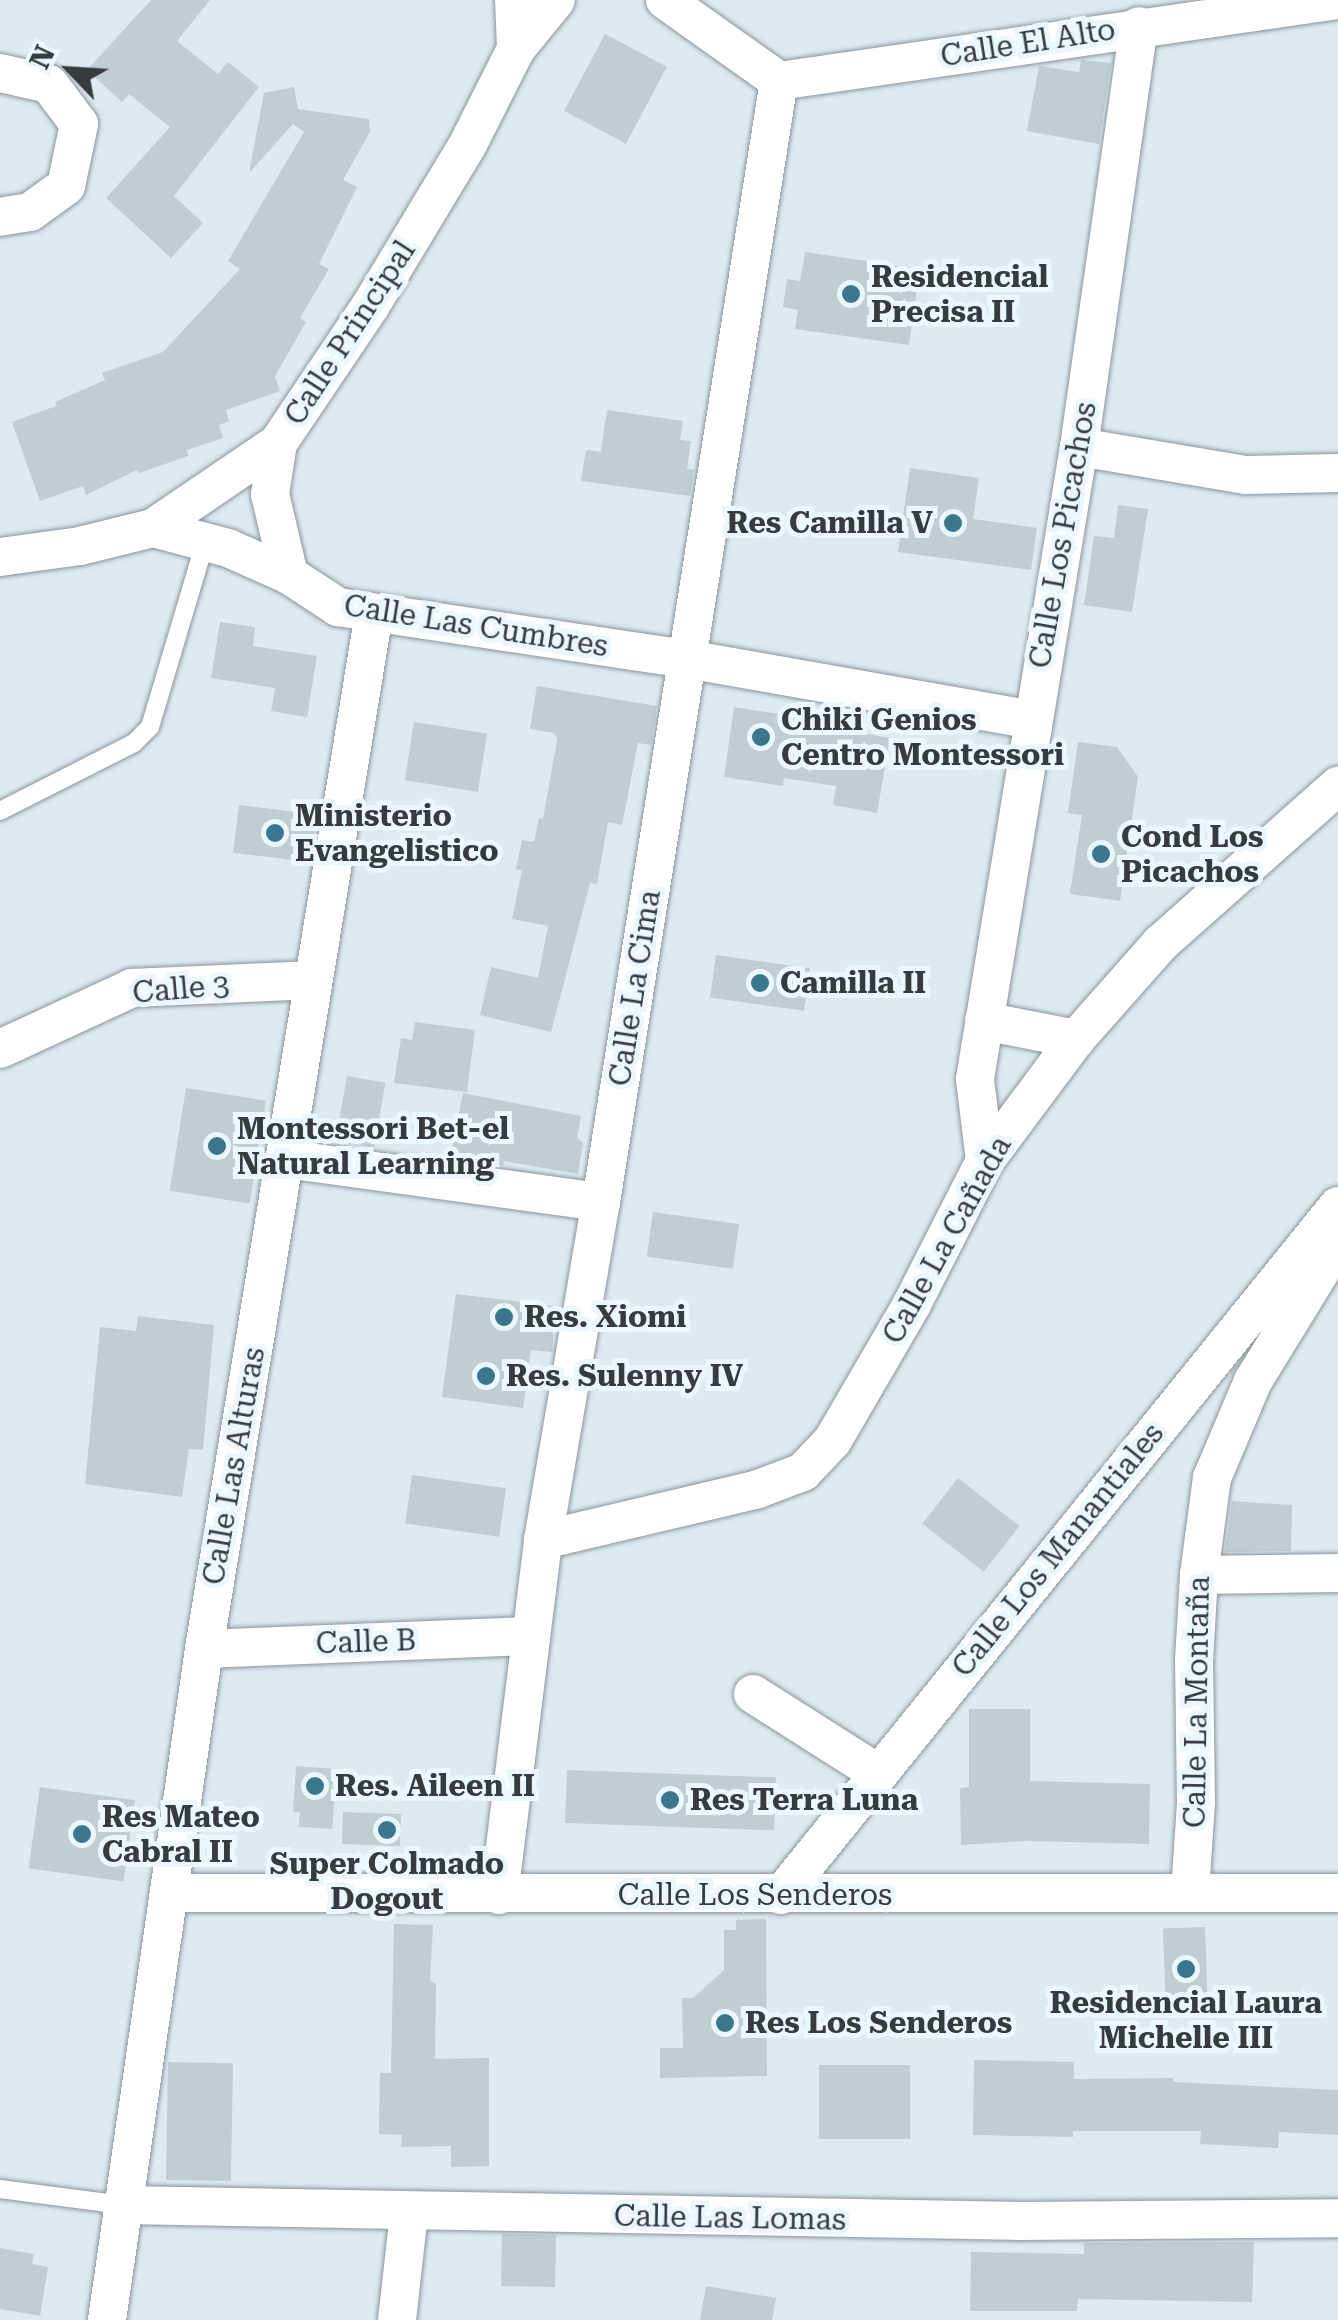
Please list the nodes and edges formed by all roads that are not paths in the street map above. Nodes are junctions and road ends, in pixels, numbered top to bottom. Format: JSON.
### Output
{"nodes":[{"id":1,"x":514,"y":0,"type":"edge"},
{"id":2,"x":556,"y":0,"type":"edge"},
{"id":3,"x":665,"y":0,"type":"edge"},
{"id":4,"x":1338,"y":0,"type":"edge"},
{"id":5,"x":1139,"y":26,"type":"junction"},
{"id":6,"x":516,"y":49,"type":"junction"},
{"id":7,"x":0,"y":73,"type":"edge"},
{"id":8,"x":779,"y":81,"type":"junction"},
{"id":9,"x":0,"y":217,"type":"edge"},
{"id":10,"x":278,"y":442,"type":"junction"},
{"id":11,"x":1079,"y":448,"type":"junction"},
{"id":12,"x":1338,"y":473,"type":"edge"},
{"id":13,"x":153,"y":528,"type":"junction"},
{"id":14,"x":205,"y":542,"type":"junction"},
{"id":15,"x":0,"y":557,"type":"edge"},
{"id":16,"x":289,"y":574,"type":"junction"},
{"id":17,"x":374,"y":614,"type":"junction"},
{"id":18,"x":686,"y":659,"type":"junction"},
{"id":19,"x":1032,"y":720,"type":"junction"},
{"id":20,"x":1338,"y":786,"type":"edge"},
{"id":21,"x":0,"y":811,"type":"edge"},
{"id":22,"x":313,"y":980,"type":"junction"},
{"id":23,"x":984,"y":1021,"type":"junction"},
{"id":24,"x":1076,"y":1040,"type":"junction"},
{"id":25,"x":1,"y":1058,"type":"edge"},
{"id":26,"x":286,"y":1159,"type":"junction"},
{"id":27,"x":984,"y":1161,"type":"junction"},
{"id":28,"x":601,"y":1202,"type":"junction"},
{"id":29,"x":1338,"y":1206,"type":"edge"},
{"id":30,"x":1336,"y":1254,"type":"edge"},
{"id":31,"x":542,"y":1540,"type":"junction"},
{"id":32,"x":1338,"y":1574,"type":"edge"},
{"id":33,"x":1199,"y":1575,"type":"junction"},
{"id":34,"x":528,"y":1636,"type":"junction"},
{"id":35,"x":204,"y":1649,"type":"junction"},
{"id":36,"x":753,"y":1694,"type":"dead end"},
{"id":37,"x":879,"y":1774,"type":"junction"},
{"id":38,"x":1338,"y":1892,"type":"edge"},
{"id":39,"x":171,"y":1893,"type":"junction"},
{"id":40,"x":1190,"y":1893,"type":"junction"},
{"id":41,"x":780,"y":1895,"type":"junction"},
{"id":42,"x":499,"y":1896,"type":"junction"},
{"id":43,"x":0,"y":2189,"type":"edge"},
{"id":44,"x":123,"y":2205,"type":"junction"},
{"id":45,"x":409,"y":2213,"type":"junction"},
{"id":46,"x":1338,"y":2218,"type":"edge"},
{"id":47,"x":107,"y":2320,"type":"edge"},
{"id":48,"x":397,"y":2320,"type":"edge"}],
"edges":[{"from":1,"to":6,"type":"street","name":"Calle Principal"},
{"from":2,"to":6,"type":"street"},
{"from":3,"to":8,"type":"street"},
{"from":4,"to":5,"type":"street","name":"Calle El Alto"},
{"from":5,"to":8,"type":"street","name":"Calle El Alto"},
{"from":5,"to":11,"type":"street","name":"Calle Los Picachos"},
{"from":6,"to":10,"type":"street","name":"Calle Principal"},
{"from":7,"to":9,"type":"street"},
{"from":8,"to":18,"type":"street","name":"Calle La Cima"},
{"from":10,"to":13,"type":"street","name":"Calle Principal"},
{"from":10,"to":16,"type":"street"},
{"from":11,"to":12,"type":"street"},
{"from":11,"to":19,"type":"street","name":"Calle Los Picachos"},
{"from":13,"to":14,"type":"street","name":"Calle Las Cumbres"},
{"from":13,"to":15,"type":"street","name":"Calle Principal"},
{"from":14,"to":16,"type":"street","name":"Calle Las Cumbres"},
{"from":14,"to":21,"type":"lane"},
{"from":16,"to":17,"type":"street","name":"Calle Las Cumbres"},
{"from":17,"to":18,"type":"street","name":"Calle Las Cumbres"},
{"from":17,"to":22,"type":"street","name":"Calle Las Alturas"},
{"from":18,"to":19,"type":"street","name":"Calle Las Cumbres"},
{"from":18,"to":28,"type":"street","name":"Calle La Cima"},
{"from":19,"to":23,"type":"street","name":"Calle Los Picachos"},
{"from":20,"to":24,"type":"street","name":"Calle La Cañada"},
{"from":22,"to":25,"type":"street","name":"Calle 3"},
{"from":22,"to":26,"type":"street","name":"Calle Las Alturas"},
{"from":23,"to":24,"type":"street"},
{"from":23,"to":27,"type":"street","name":"Calle Los Picachos"},
{"from":24,"to":27,"type":"street","name":"Calle La Cañada"},
{"from":26,"to":28,"type":"street"},
{"from":26,"to":35,"type":"street","name":"Calle Las Alturas"},
{"from":27,"to":31,"type":"street","name":"Calle La Cañada"},
{"from":28,"to":31,"type":"street","name":"Calle La Cima"},
{"from":29,"to":37,"type":"street","name":"Calle Los Manantiales"},
{"from":30,"to":33,"type":"street","name":"Calle La Montaña"},
{"from":31,"to":34,"type":"street","name":"Calle La Cima"},
{"from":32,"to":33,"type":"street"},
{"from":33,"to":40,"type":"street","name":"Calle La Montaña"},
{"from":34,"to":35,"type":"street","name":"Calle B"},
{"from":34,"to":42,"type":"street","name":"Calle La Cima"},
{"from":35,"to":39,"type":"street","name":"Calle Las Alturas"},
{"from":36,"to":37,"type":"street"},
{"from":37,"to":41,"type":"street","name":"Calle Los Manantiales"},
{"from":38,"to":40,"type":"street","name":"Calle Los Senderos"},
{"from":39,"to":42,"type":"street","name":"Calle Los Senderos"},
{"from":39,"to":44,"type":"street","name":"Calle Las Alturas"},
{"from":40,"to":41,"type":"street","name":"Calle Los Senderos"},
{"from":41,"to":42,"type":"street","name":"Calle Los Senderos"},
{"from":43,"to":44,"type":"lane"},
{"from":44,"to":45,"type":"street","name":"Calle Las Lomas"},
{"from":44,"to":47,"type":"street","name":"Calle Las Alturas"},
{"from":45,"to":46,"type":"street","name":"Calle Las Lomas"},
{"from":45,"to":48,"type":"street"}]}
